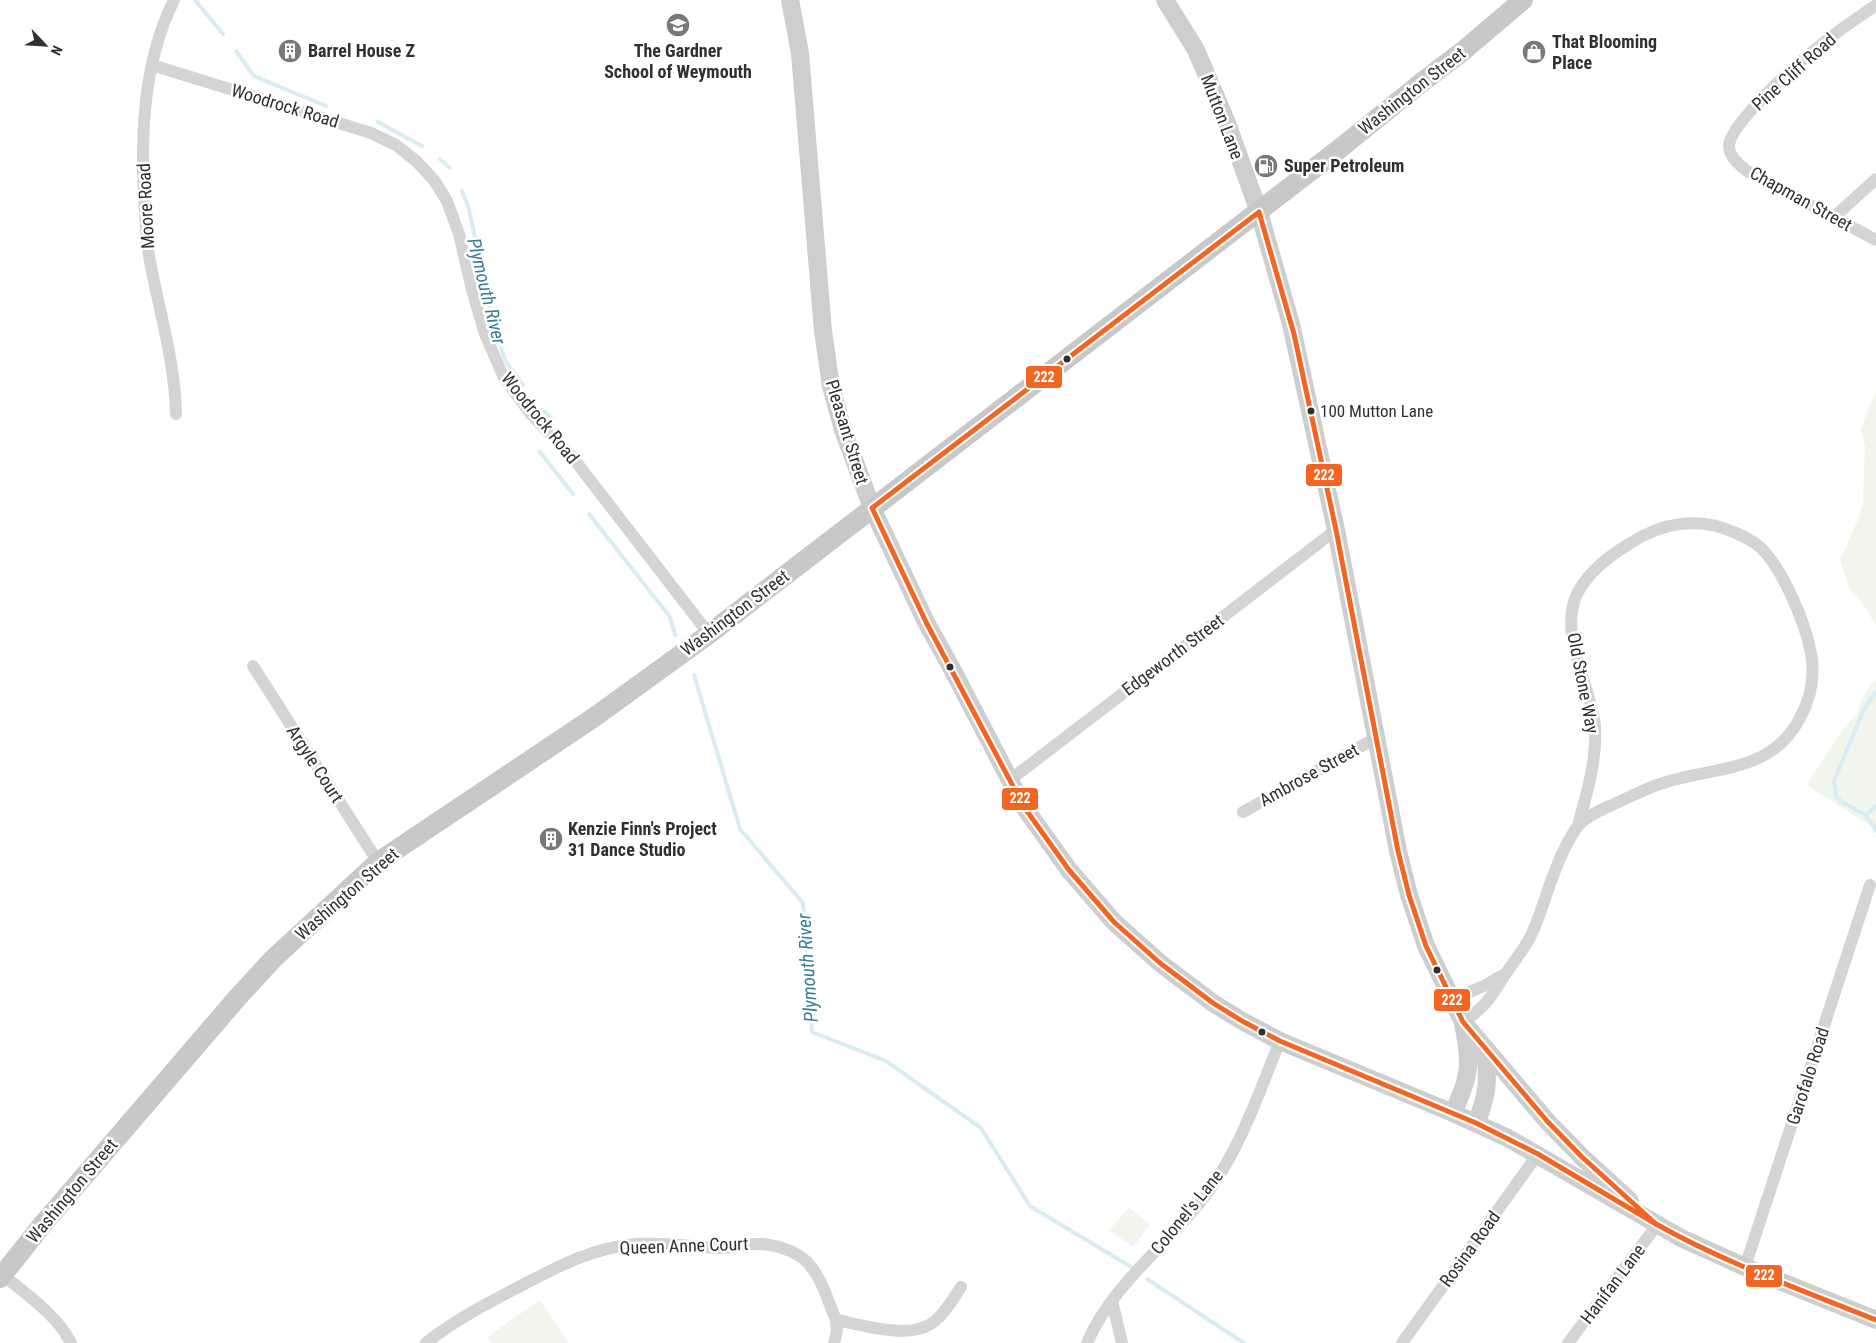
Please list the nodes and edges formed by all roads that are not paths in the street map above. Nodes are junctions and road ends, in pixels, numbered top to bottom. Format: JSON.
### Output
{"nodes":[{"id":1,"x":174,"y":0,"type":"edge"},
{"id":2,"x":790,"y":0,"type":"edge"},
{"id":3,"x":1165,"y":0,"type":"edge"},
{"id":4,"x":1523,"y":0,"type":"edge"},
{"id":5,"x":1876,"y":5,"type":"edge"},
{"id":6,"x":152,"y":64,"type":"junction"},
{"id":7,"x":1730,"y":153,"type":"joint"},
{"id":8,"x":1876,"y":179,"type":"edge"},
{"id":9,"x":1258,"y":212,"type":"junction"},
{"id":10,"x":1833,"y":218,"type":"junction"},
{"id":11,"x":1876,"y":240,"type":"edge"},
{"id":12,"x":176,"y":414,"type":"dead end"},
{"id":13,"x":872,"y":508,"type":"junction"},
{"id":14,"x":1336,"y":530,"type":"junction"},
{"id":15,"x":709,"y":634,"type":"junction"},
{"id":16,"x":253,"y":666,"type":"dead end"},
{"id":17,"x":1376,"y":738,"type":"junction"},
{"id":18,"x":1010,"y":780,"type":"junction"},
{"id":19,"x":1243,"y":812,"type":"dead end"},
{"id":20,"x":1578,"y":826,"type":"junction"},
{"id":21,"x":378,"y":862,"type":"junction"},
{"id":22,"x":1870,"y":885,"type":"dead end"},
{"id":23,"x":1506,"y":973,"type":"junction"},
{"id":24,"x":1452,"y":1000,"type":"junction"},
{"id":25,"x":1463,"y":1022,"type":"junction"},
{"id":26,"x":1280,"y":1041,"type":"junction"},
{"id":27,"x":1485,"y":1048,"type":"junction"},
{"id":28,"x":1453,"y":1112,"type":"junction"},
{"id":29,"x":1476,"y":1123,"type":"junction"},
{"id":30,"x":1538,"y":1154,"type":"junction"},
{"id":31,"x":1657,"y":1224,"type":"junction"},
{"id":32,"x":1745,"y":1267,"type":"junction"},
{"id":33,"x":2,"y":1277,"type":"edge"},
{"id":34,"x":961,"y":1287,"type":"dead end"},
{"id":35,"x":1112,"y":1301,"type":"junction"},
{"id":36,"x":836,"y":1320,"type":"junction"},
{"id":37,"x":1876,"y":1320,"type":"edge"},
{"id":38,"x":72,"y":1343,"type":"edge"},
{"id":39,"x":426,"y":1343,"type":"edge"},
{"id":40,"x":834,"y":1343,"type":"edge"},
{"id":41,"x":1088,"y":1343,"type":"edge"},
{"id":42,"x":1122,"y":1343,"type":"edge"},
{"id":43,"x":1402,"y":1343,"type":"edge"},
{"id":44,"x":1568,"y":1343,"type":"edge"}],
"edges":[{"from":1,"to":6,"type":"street","name":"Moore Road"},
{"from":2,"to":13,"type":"main road","name":"Pleasant Street"},
{"from":3,"to":9,"type":"main road","name":"Mutton Lane"},
{"from":4,"to":9,"type":"main road","name":"Washington Street"},
{"from":5,"to":7,"type":"street","name":"Pine Cliff Road"},
{"from":6,"to":12,"type":"street","name":"Moore Road"},
{"from":6,"to":15,"type":"street","name":"Woodrock Road"},
{"from":7,"to":10,"type":"street","name":"Chapman Street"},
{"from":8,"to":10,"type":"street"},
{"from":9,"to":13,"type":"main road","name":"Washington Street"},
{"from":9,"to":14,"type":"main road","name":"Mutton Lane"},
{"from":10,"to":11,"type":"street","name":"Chapman Street"},
{"from":13,"to":15,"type":"main road","name":"Washington Street"},
{"from":13,"to":18,"type":"main road","name":"Pleasant Street"},
{"from":14,"to":17,"type":"main road","name":"Mutton Lane"},
{"from":14,"to":18,"type":"street","name":"Edgeworth Street"},
{"from":15,"to":21,"type":"main road","name":"Washington Street"},
{"from":16,"to":21,"type":"street","name":"Argyle Court"},
{"from":17,"to":19,"type":"street","name":"Ambrose Street"},
{"from":17,"to":24,"type":"main road","name":"Mutton Lane"},
{"from":18,"to":26,"type":"main road","name":"Pleasant Street"},
{"from":20,"to":20,"type":"street","name":"Old Stone Way"},
{"from":20,"to":23,"type":"street","name":"Old Stone Way"},
{"from":21,"to":33,"type":"main road","name":"Washington Street"},
{"from":22,"to":32,"type":"street","name":"Garofalo Road"},
{"from":23,"to":24,"type":"street","name":"Old Stone Way"},
{"from":23,"to":25,"type":"street","name":"Old Stone Way"},
{"from":24,"to":25,"type":"main road","name":"Mutton Lane"},
{"from":25,"to":27,"type":"main road","name":"Mutton Lane"},
{"from":25,"to":28,"type":"main road","name":"Mutton Lane"},
{"from":26,"to":28,"type":"main road","name":"Pleasant Street"},
{"from":26,"to":35,"type":"street","name":"Colonel's Lane"},
{"from":27,"to":29,"type":"main road"},
{"from":27,"to":31,"type":"main road","name":"Mutton Lane"},
{"from":28,"to":29,"type":"main road","name":"Pleasant Street"},
{"from":29,"to":30,"type":"main road","name":"Pleasant Street"},
{"from":30,"to":31,"type":"main road","name":"Pleasant Street"},
{"from":30,"to":43,"type":"street","name":"Rosina Road"},
{"from":31,"to":32,"type":"main road","name":"Pleasant Street"},
{"from":31,"to":44,"type":"street","name":"Hanifan Lane"},
{"from":32,"to":37,"type":"main road","name":"Pleasant Street"},
{"from":33,"to":38,"type":"street"},
{"from":34,"to":36,"type":"street"},
{"from":35,"to":41,"type":"street","name":"Colonel's Lane"},
{"from":35,"to":42,"type":"street"},
{"from":36,"to":39,"type":"street","name":"Queen Anne Court"},
{"from":36,"to":40,"type":"street","name":"Queen Anne Court"}]}
